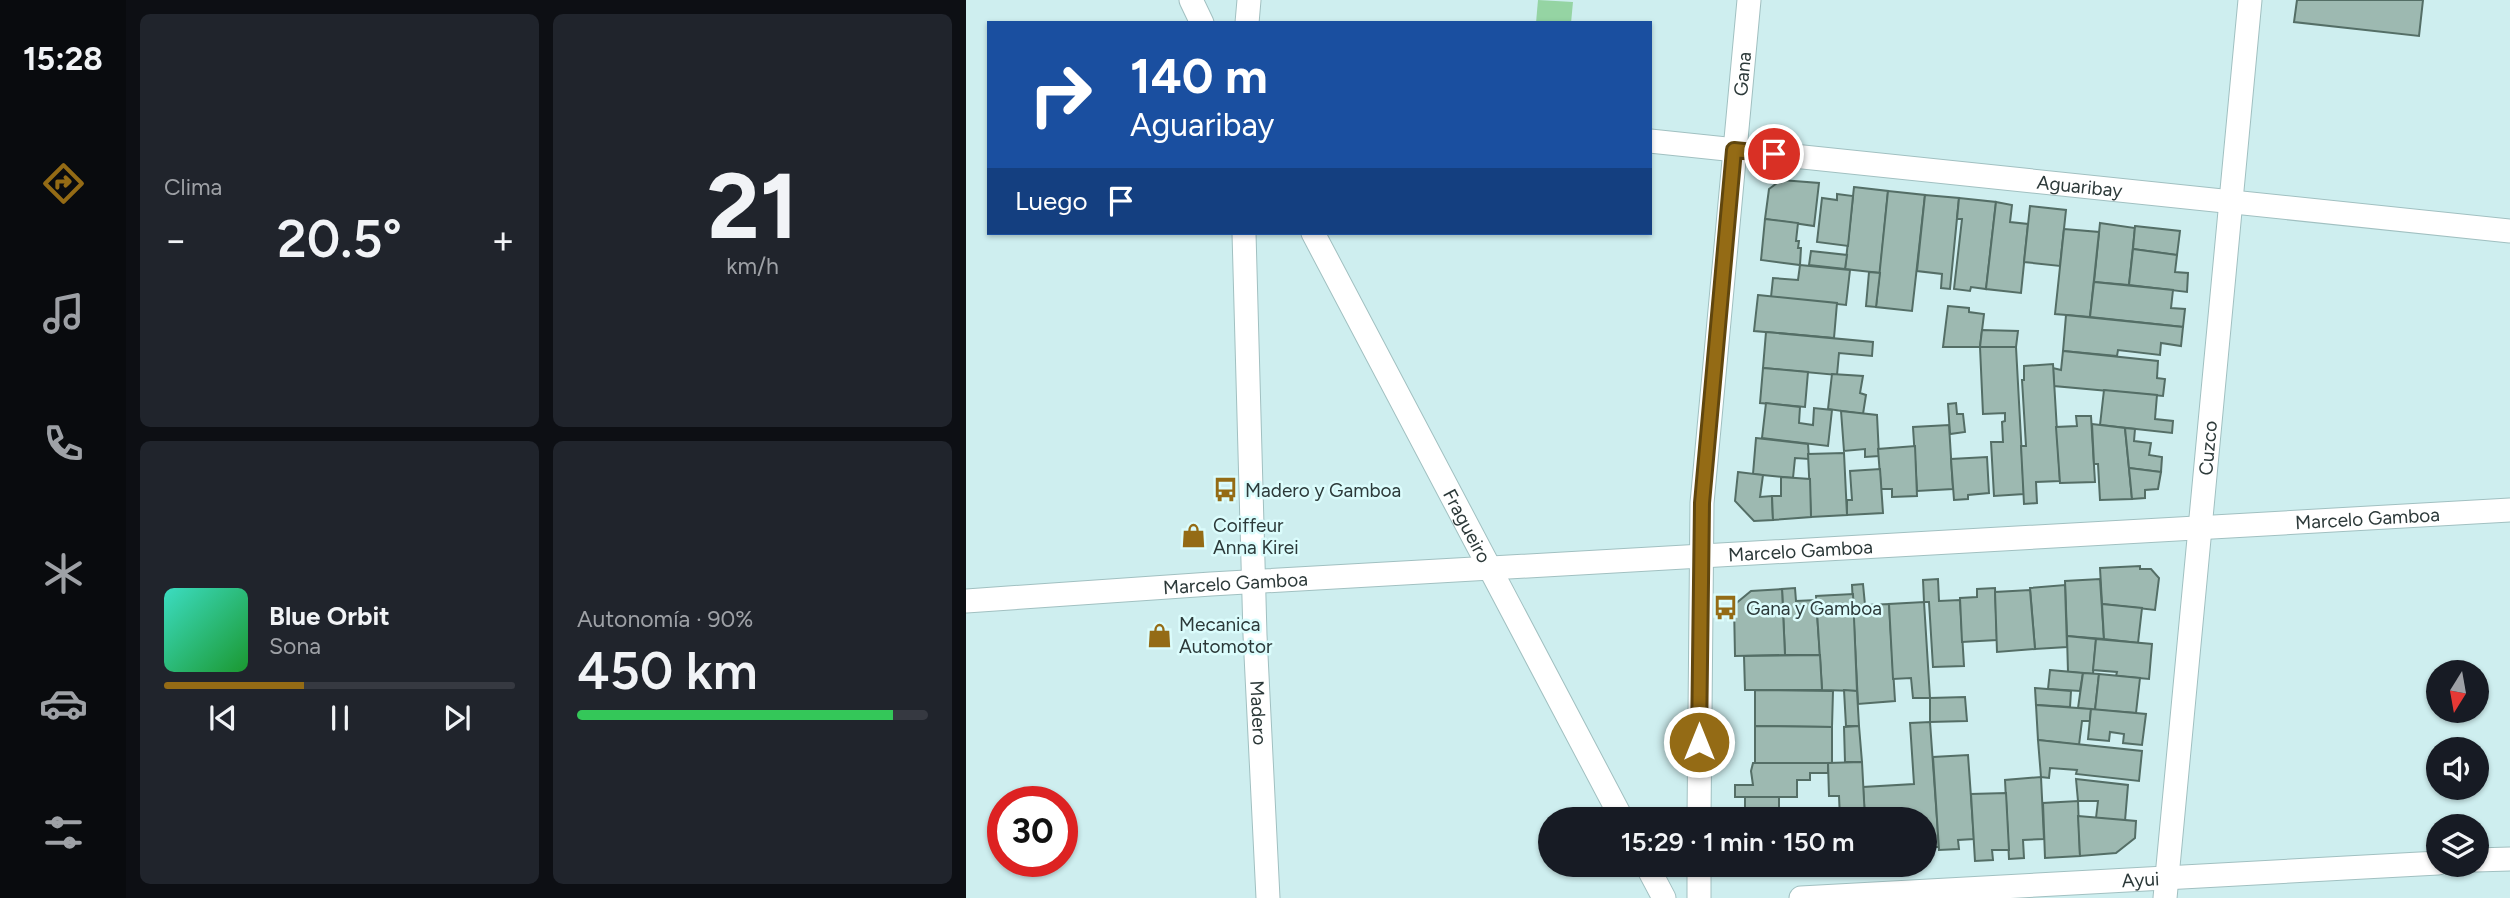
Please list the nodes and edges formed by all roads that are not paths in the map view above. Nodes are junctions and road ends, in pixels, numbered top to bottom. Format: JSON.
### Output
{"nodes":[{"id":1,"x":1191,"y":0,"type":"edge"},
{"id":2,"x":1249,"y":0,"type":"edge"},
{"id":3,"x":1749,"y":0,"type":"edge"},
{"id":4,"x":2250,"y":0,"type":"edge"},
{"id":5,"x":1201,"y":21,"type":"edge"},
{"id":6,"x":1247,"y":21,"type":"edge"},
{"id":7,"x":1652,"y":141,"type":"edge"},
{"id":8,"x":1734,"y":150,"type":"junction"},
{"id":9,"x":2231,"y":203,"type":"junction"},
{"id":10,"x":2510,"y":231,"type":"edge"},
{"id":11,"x":1244,"y":235,"type":"edge"},
{"id":12,"x":1314,"y":235,"type":"edge"},
{"id":13,"x":2510,"y":509,"type":"edge"},
{"id":14,"x":2199,"y":527,"type":"junction"},
{"id":15,"x":1700,"y":555,"type":"junction"},
{"id":16,"x":1489,"y":569,"type":"junction"},
{"id":17,"x":1254,"y":582,"type":"junction"},
{"id":18,"x":966,"y":601,"type":"edge"},
{"id":19,"x":1616,"y":807,"type":"edge"},
{"id":20,"x":1699,"y":807,"type":"edge"},
{"id":21,"x":2510,"y":859,"type":"edge"},
{"id":22,"x":2489,"y":860,"type":"edge"},
{"id":23,"x":2426,"y":864,"type":"edge"},
{"id":24,"x":1655,"y":877,"type":"edge"},
{"id":25,"x":1699,"y":877,"type":"edge"},
{"id":26,"x":2165,"y":888,"type":"edge"},
{"id":27,"x":1668,"y":897,"type":"edge"},
{"id":28,"x":1268,"y":898,"type":"edge"},
{"id":29,"x":1699,"y":898,"type":"edge"},
{"id":30,"x":1801,"y":898,"type":"edge"}],
"edges":[{"from":1,"to":5,"type":"street"},
{"from":2,"to":6,"type":"street"},
{"from":3,"to":8,"type":"street","name":"Gana"},
{"from":4,"to":9,"type":"street","name":"Cuzco"},
{"from":7,"to":8,"type":"street","name":"Aguaribay"},
{"from":8,"to":9,"type":"street","name":"Aguaribay"},
{"from":8,"to":15,"type":"street","name":"Gana"},
{"from":9,"to":10,"type":"street","name":"Aguaribay"},
{"from":9,"to":14,"type":"street","name":"Cuzco"},
{"from":11,"to":17,"type":"street","name":"Madero"},
{"from":12,"to":16,"type":"street","name":"Fragueiro"},
{"from":13,"to":14,"type":"street","name":"Marcelo Gamboa"},
{"from":14,"to":15,"type":"street","name":"Marcelo Gamboa"},
{"from":14,"to":26,"type":"street","name":"Cuzco"},
{"from":15,"to":16,"type":"street","name":"Marcelo Gamboa"},
{"from":15,"to":20,"type":"street","name":"Gana"},
{"from":16,"to":17,"type":"street","name":"Marcelo Gamboa"},
{"from":16,"to":19,"type":"street","name":"Fragueiro"},
{"from":17,"to":18,"type":"street","name":"Marcelo Gamboa"},
{"from":17,"to":28,"type":"street","name":"Madero"},
{"from":21,"to":22,"type":"street"},
{"from":23,"to":26,"type":"street","name":"Ayui"},
{"from":24,"to":27,"type":"street"},
{"from":25,"to":29,"type":"street"},
{"from":26,"to":30,"type":"street","name":"Ayui"}]}
